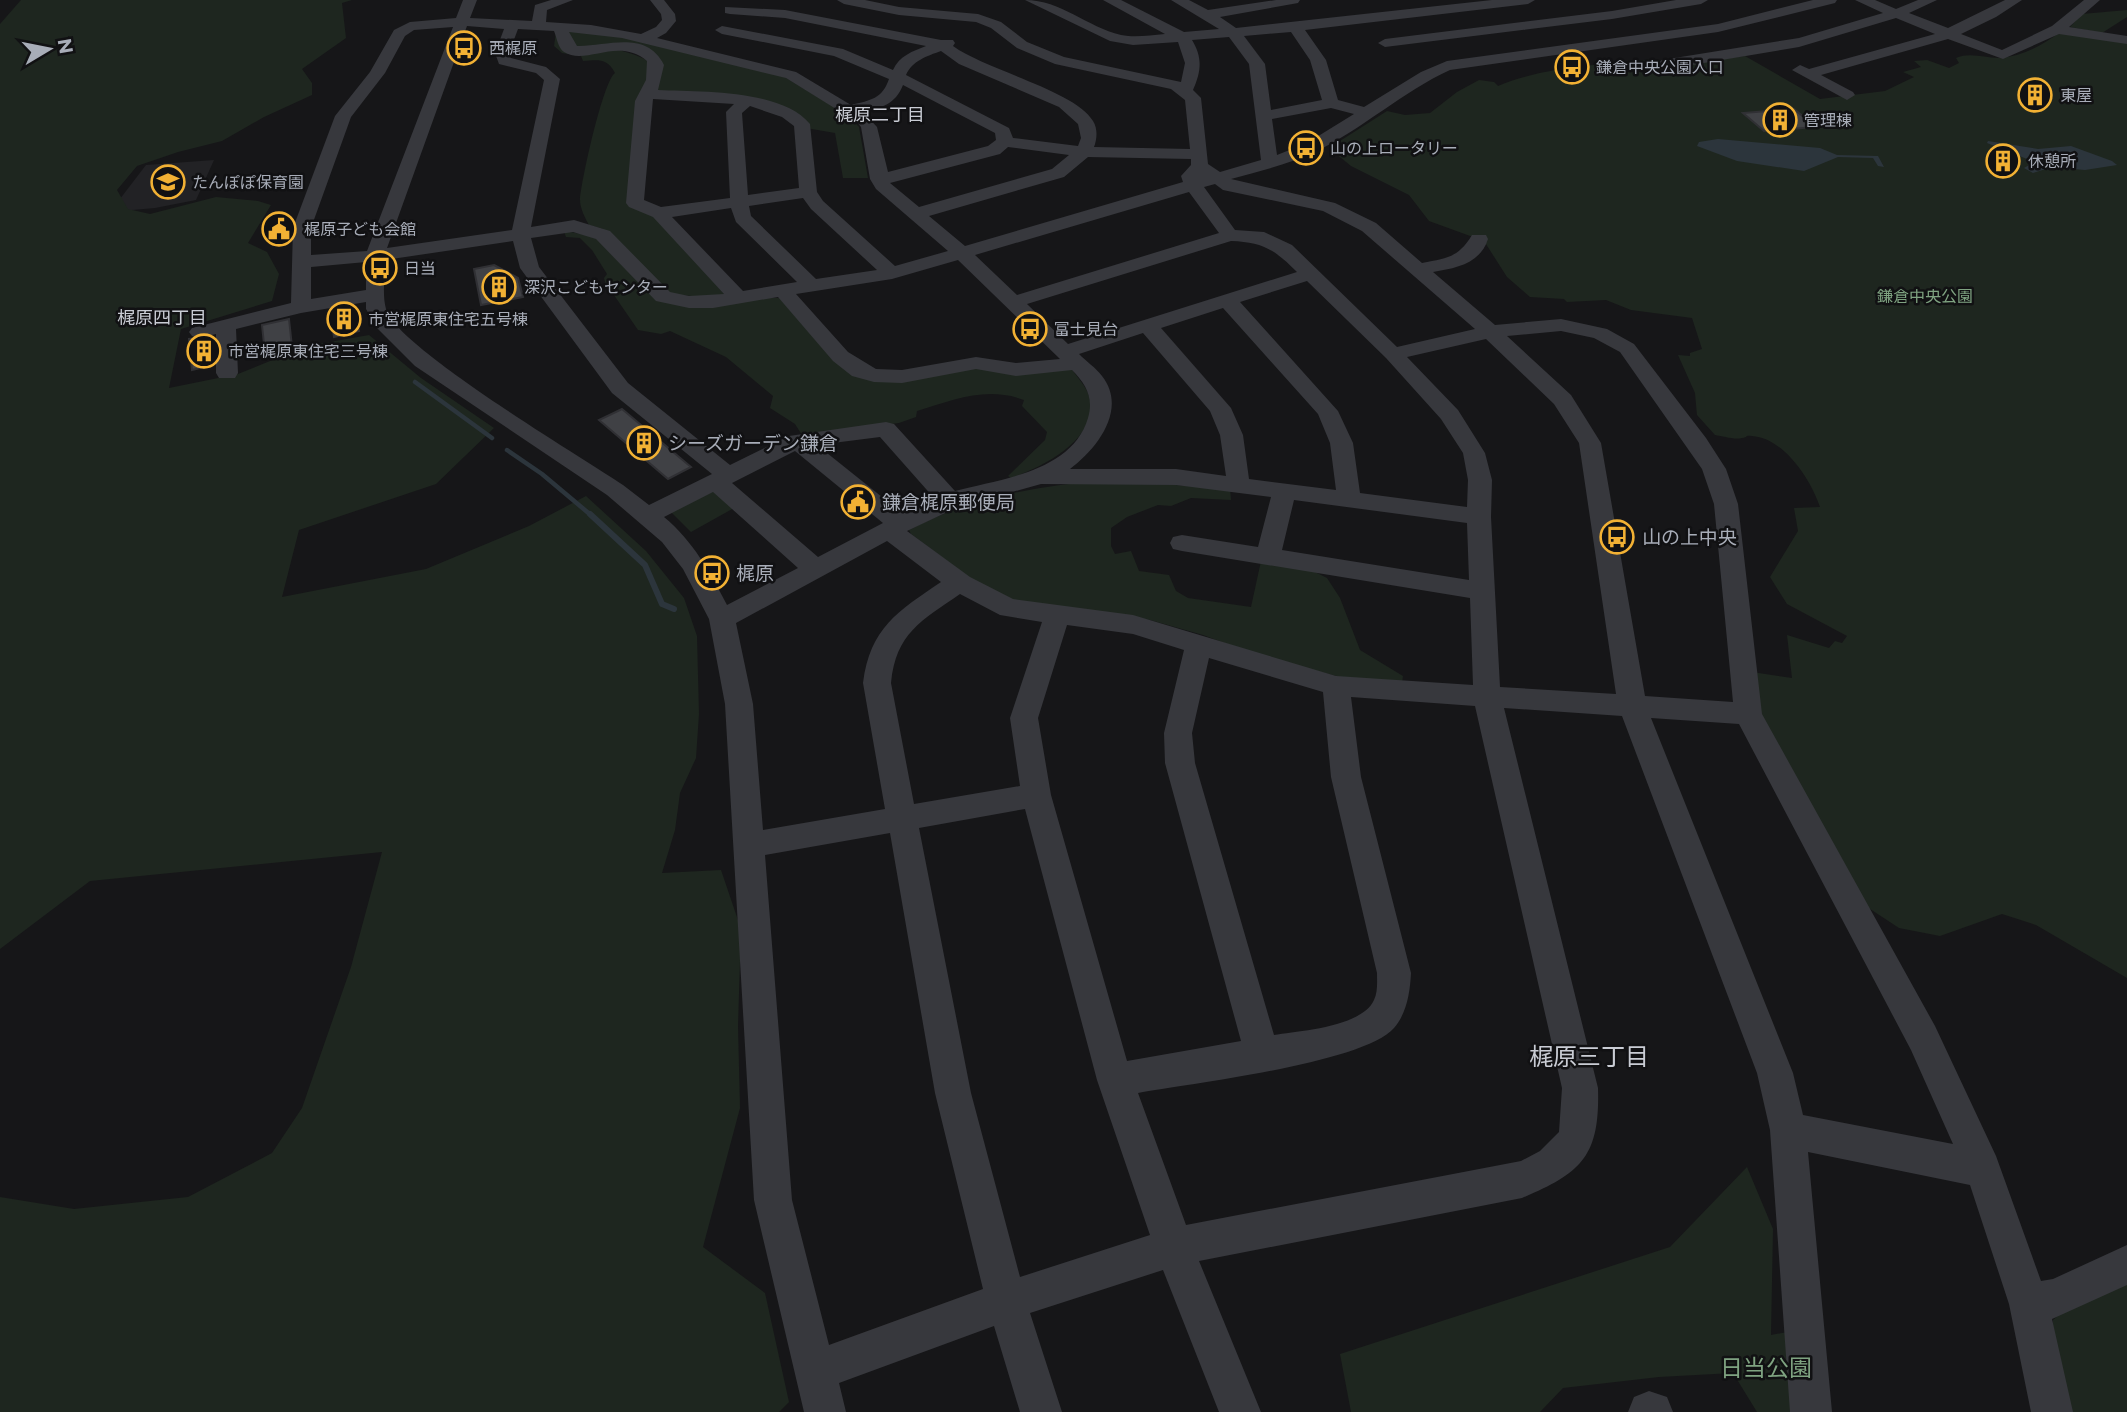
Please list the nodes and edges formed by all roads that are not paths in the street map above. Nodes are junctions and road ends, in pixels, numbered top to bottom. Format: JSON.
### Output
{"nodes":[{"id":1,"x":470,"y":0,"type":"edge"},
{"id":2,"x":566,"y":0,"type":"edge"},
{"id":3,"x":657,"y":0,"type":"edge"},
{"id":4,"x":716,"y":0,"type":"edge"},
{"id":5,"x":844,"y":0,"type":"edge"},
{"id":6,"x":946,"y":0,"type":"edge"},
{"id":7,"x":1032,"y":0,"type":"edge"},
{"id":8,"x":1110,"y":0,"type":"edge"},
{"id":9,"x":1178,"y":0,"type":"edge"},
{"id":10,"x":1354,"y":0,"type":"edge"},
{"id":11,"x":1528,"y":0,"type":"edge"},
{"id":12,"x":1701,"y":0,"type":"edge"},
{"id":13,"x":1830,"y":0,"type":"edge"},
{"id":14,"x":1862,"y":0,"type":"edge"},
{"id":15,"x":1930,"y":0,"type":"edge"},
{"id":16,"x":2015,"y":0,"type":"edge"},
{"id":17,"x":2094,"y":0,"type":"edge"},
{"id":18,"x":1296,"y":1,"type":"edge"},
{"id":19,"x":1475,"y":3,"type":"edge"},
{"id":20,"x":1671,"y":3,"type":"edge"},
{"id":21,"x":730,"y":10,"type":"junction"},
{"id":22,"x":1330,"y":10,"type":"dead end"},
{"id":23,"x":1207,"y":14,"type":"junction"},
{"id":24,"x":1898,"y":14,"type":"junction"},
{"id":25,"x":1367,"y":19,"type":"junction"},
{"id":26,"x":464,"y":22,"type":"junction"},
{"id":27,"x":513,"y":24,"type":"junction"},
{"id":28,"x":539,"y":25,"type":"junction"},
{"id":29,"x":996,"y":25,"type":"junction"},
{"id":30,"x":1516,"y":26,"type":"junction"},
{"id":31,"x":560,"y":27,"type":"junction"},
{"id":32,"x":1296,"y":27,"type":"junction"},
{"id":33,"x":1718,"y":28,"type":"junction"},
{"id":34,"x":2057,"y":29,"type":"junction"},
{"id":35,"x":722,"y":30,"type":"junction"},
{"id":36,"x":1234,"y":32,"type":"junction"},
{"id":37,"x":1949,"y":34,"type":"junction"},
{"id":38,"x":1182,"y":37,"type":"junction"},
{"id":39,"x":644,"y":38,"type":"junction"},
{"id":40,"x":2127,"y":40,"type":"edge"},
{"id":41,"x":1385,"y":43,"type":"junction"},
{"id":42,"x":942,"y":45,"type":"junction"},
{"id":43,"x":690,"y":50,"type":"junction"},
{"id":44,"x":1550,"y":51,"type":"junction"},
{"id":45,"x":1763,"y":51,"type":"junction"},
{"id":46,"x":1662,"y":65,"type":"dead end"},
{"id":47,"x":1406,"y":71,"type":"junction"},
{"id":48,"x":1807,"y":74,"type":"junction"},
{"id":49,"x":897,"y":77,"type":"junction"},
{"id":50,"x":1185,"y":90,"type":"junction"},
{"id":51,"x":649,"y":94,"type":"junction"},
{"id":52,"x":1847,"y":95,"type":"dead end"},
{"id":53,"x":745,"y":102,"type":"junction"},
{"id":54,"x":1331,"y":103,"type":"junction"},
{"id":55,"x":851,"y":110,"type":"junction"},
{"id":56,"x":1368,"y":113,"type":"junction"},
{"id":57,"x":1264,"y":116,"type":"junction"},
{"id":58,"x":1005,"y":142,"type":"junction"},
{"id":59,"x":1084,"y":152,"type":"junction"},
{"id":60,"x":1270,"y":163,"type":"junction"},
{"id":61,"x":1201,"y":171,"type":"junction"},
{"id":62,"x":878,"y":179,"type":"junction"},
{"id":63,"x":808,"y":192,"type":"junction"},
{"id":64,"x":739,"y":202,"type":"junction"},
{"id":65,"x":659,"y":213,"type":"junction"},
{"id":66,"x":915,"y":214,"type":"junction"},
{"id":67,"x":520,"y":234,"type":"junction"},
{"id":68,"x":1230,"y":235,"type":"junction"},
{"id":69,"x":1479,"y":239,"type":"dead end"},
{"id":70,"x":962,"y":253,"type":"junction"},
{"id":71,"x":375,"y":256,"type":"junction"},
{"id":72,"x":300,"y":262,"type":"junction"},
{"id":73,"x":1419,"y":270,"type":"junction"},
{"id":74,"x":892,"y":273,"type":"junction"},
{"id":75,"x":1310,"y":274,"type":"junction"},
{"id":76,"x":812,"y":286,"type":"junction"},
{"id":77,"x":782,"y":290,"type":"junction"},
{"id":78,"x":374,"y":295,"type":"junction"},
{"id":79,"x":738,"y":298,"type":"junction"},
{"id":80,"x":1228,"y":301,"type":"junction"},
{"id":81,"x":1014,"y":302,"type":"junction"},
{"id":82,"x":301,"y":307,"type":"junction"},
{"id":83,"x":1148,"y":326,"type":"junction"},
{"id":84,"x":226,"y":327,"type":"junction"},
{"id":85,"x":199,"y":331,"type":"dead end"},
{"id":86,"x":1490,"y":331,"type":"junction"},
{"id":87,"x":1393,"y":354,"type":"junction"},
{"id":88,"x":1071,"y":357,"type":"junction"},
{"id":89,"x":227,"y":373,"type":"dead end"},
{"id":90,"x":797,"y":441,"type":"junction"},
{"id":91,"x":1039,"y":476,"type":"junction"},
{"id":92,"x":722,"y":478,"type":"junction"},
{"id":93,"x":1238,"y":484,"type":"junction"},
{"id":94,"x":1284,"y":491,"type":"junction"},
{"id":95,"x":1348,"y":499,"type":"junction"},
{"id":96,"x":950,"y":501,"type":"junction"},
{"id":97,"x":647,"y":516,"type":"junction"},
{"id":98,"x":1479,"y":517,"type":"junction"},
{"id":99,"x":894,"y":527,"type":"junction"},
{"id":100,"x":1182,"y":543,"type":"dead end"},
{"id":101,"x":1268,"y":556,"type":"junction"},
{"id":102,"x":816,"y":569,"type":"junction"},
{"id":103,"x":959,"y":582,"type":"junction"},
{"id":104,"x":1482,"y":591,"type":"junction"},
{"id":105,"x":1058,"y":614,"type":"junction"},
{"id":106,"x":722,"y":620,"type":"junction"},
{"id":107,"x":1199,"y":644,"type":"junction"},
{"id":108,"x":1336,"y":685,"type":"junction"},
{"id":109,"x":1487,"y":696,"type":"junction"},
{"id":110,"x":1632,"y":705,"type":"junction"},
{"id":111,"x":1748,"y":714,"type":"junction"},
{"id":112,"x":1036,"y":795,"type":"junction"},
{"id":113,"x":900,"y":818,"type":"junction"},
{"id":114,"x":748,"y":845,"type":"junction"},
{"id":115,"x":1262,"y":1055,"type":"junction"},
{"id":116,"x":1115,"y":1080,"type":"junction"},
{"id":117,"x":1787,"y":1130,"type":"junction"},
{"id":118,"x":1983,"y":1169,"type":"junction"},
{"id":119,"x":1174,"y":1247,"type":"junction"},
{"id":120,"x":2127,"y":1265,"type":"edge"},
{"id":121,"x":1006,"y":1301,"type":"junction"},
{"id":122,"x":2029,"y":1304,"type":"junction"},
{"id":123,"x":815,"y":1371,"type":"junction"},
{"id":124,"x":825,"y":1412,"type":"edge"},
{"id":125,"x":1041,"y":1412,"type":"edge"},
{"id":126,"x":1240,"y":1412,"type":"edge"},
{"id":127,"x":1811,"y":1412,"type":"edge"},
{"id":128,"x":2052,"y":1412,"type":"edge"}],
"edges":[{"from":1,"to":26,"type":"street"},
{"from":2,"to":28,"type":"street"},
{"from":3,"to":39,"type":"street"},
{"from":4,"to":21,"type":"street"},
{"from":5,"to":29,"type":"street"},
{"from":6,"to":29,"type":"street"},
{"from":7,"to":38,"type":"street"},
{"from":8,"to":38,"type":"street"},
{"from":9,"to":23,"type":"street"},
{"from":10,"to":25,"type":"street"},
{"from":11,"to":19,"type":"street"},
{"from":12,"to":20,"type":"street"},
{"from":13,"to":33,"type":"street"},
{"from":14,"to":24,"type":"street"},
{"from":15,"to":24,"type":"street"},
{"from":16,"to":37,"type":"street"},
{"from":17,"to":34,"type":"street"},
{"from":18,"to":23,"type":"street"},
{"from":19,"to":25,"type":"street"},
{"from":19,"to":30,"type":"street"},
{"from":20,"to":30,"type":"street"},
{"from":20,"to":33,"type":"street"},
{"from":21,"to":35,"type":"street"},
{"from":21,"to":42,"type":"street"},
{"from":22,"to":25,"type":"street"},
{"from":23,"to":36,"type":"street"},
{"from":24,"to":37,"type":"street"},
{"from":24,"to":45,"type":"street"},
{"from":25,"to":32,"type":"street"},
{"from":25,"to":41,"type":"street"},
{"from":26,"to":27,"type":"street"},
{"from":26,"to":71,"type":"street"},
{"from":26,"to":72,"type":"street"},
{"from":27,"to":28,"type":"street"},
{"from":27,"to":67,"type":"street"},
{"from":28,"to":31,"type":"street"},
{"from":29,"to":42,"type":"street"},
{"from":29,"to":50,"type":"street"},
{"from":30,"to":41,"type":"street"},
{"from":30,"to":44,"type":"street"},
{"from":31,"to":39,"type":"street"},
{"from":31,"to":51,"type":"street"},
{"from":32,"to":36,"type":"street"},
{"from":32,"to":54,"type":"street"},
{"from":33,"to":44,"type":"street"},
{"from":33,"to":45,"type":"street"},
{"from":34,"to":37,"type":"street"},
{"from":34,"to":40,"type":"street"},
{"from":35,"to":43,"type":"street"},
{"from":35,"to":49,"type":"street"},
{"from":36,"to":38,"type":"street"},
{"from":36,"to":57,"type":"street"},
{"from":37,"to":48,"type":"street"},
{"from":38,"to":50,"type":"street"},
{"from":39,"to":43,"type":"street"},
{"from":41,"to":47,"type":"street"},
{"from":42,"to":49,"type":"street"},
{"from":42,"to":59,"type":"street"},
{"from":43,"to":55,"type":"street"},
{"from":44,"to":47,"type":"street"},
{"from":45,"to":46,"type":"street"},
{"from":45,"to":48,"type":"street"},
{"from":47,"to":56,"type":"street"},
{"from":48,"to":52,"type":"street"},
{"from":49,"to":55,"type":"street"},
{"from":49,"to":58,"type":"street"},
{"from":50,"to":61,"type":"street"},
{"from":51,"to":53,"type":"street"},
{"from":51,"to":65,"type":"street"},
{"from":53,"to":63,"type":"street"},
{"from":53,"to":64,"type":"street"},
{"from":54,"to":56,"type":"street"},
{"from":54,"to":57,"type":"street"},
{"from":55,"to":62,"type":"street"},
{"from":56,"to":60,"type":"street"},
{"from":57,"to":60,"type":"street"},
{"from":58,"to":59,"type":"street"},
{"from":58,"to":62,"type":"street"},
{"from":59,"to":61,"type":"street"},
{"from":59,"to":66,"type":"street"},
{"from":60,"to":61,"type":"street"},
{"from":61,"to":68,"type":"street"},
{"from":61,"to":70,"type":"street"},
{"from":61,"to":73,"type":"street"},
{"from":62,"to":66,"type":"street"},
{"from":63,"to":64,"type":"street"},
{"from":63,"to":74,"type":"street"},
{"from":64,"to":65,"type":"street"},
{"from":64,"to":76,"type":"street"},
{"from":65,"to":79,"type":"street"},
{"from":66,"to":70,"type":"street"},
{"from":67,"to":71,"type":"street"},
{"from":67,"to":79,"type":"street"},
{"from":67,"to":92,"type":"street"},
{"from":68,"to":75,"type":"street"},
{"from":68,"to":81,"type":"street"},
{"from":69,"to":73,"type":"street"},
{"from":70,"to":74,"type":"street"},
{"from":70,"to":81,"type":"street"},
{"from":71,"to":72,"type":"street"},
{"from":71,"to":78,"type":"street"},
{"from":72,"to":82,"type":"street"},
{"from":73,"to":86,"type":"street"},
{"from":74,"to":76,"type":"street"},
{"from":75,"to":80,"type":"street"},
{"from":75,"to":87,"type":"street"},
{"from":76,"to":77,"type":"street"},
{"from":77,"to":79,"type":"street"},
{"from":77,"to":88,"type":"street"},
{"from":78,"to":82,"type":"street"},
{"from":78,"to":97,"type":"street"},
{"from":80,"to":83,"type":"street"},
{"from":80,"to":95,"type":"street"},
{"from":81,"to":88,"type":"street"},
{"from":82,"to":84,"type":"street"},
{"from":83,"to":88,"type":"street"},
{"from":83,"to":93,"type":"street"},
{"from":84,"to":85,"type":"street"},
{"from":84,"to":89,"type":"street"},
{"from":86,"to":87,"type":"street"},
{"from":86,"to":110,"type":"street"},
{"from":86,"to":111,"type":"street"},
{"from":87,"to":98,"type":"street"},
{"from":88,"to":91,"type":"street"},
{"from":90,"to":92,"type":"street"},
{"from":90,"to":96,"type":"street"},
{"from":90,"to":99,"type":"street"},
{"from":91,"to":93,"type":"street"},
{"from":91,"to":96,"type":"street"},
{"from":92,"to":97,"type":"street"},
{"from":92,"to":102,"type":"street"},
{"from":93,"to":94,"type":"street"},
{"from":94,"to":95,"type":"street"},
{"from":94,"to":101,"type":"street"},
{"from":95,"to":98,"type":"street"},
{"from":96,"to":99,"type":"street"},
{"from":97,"to":106,"type":"street"},
{"from":98,"to":104,"type":"street"},
{"from":99,"to":102,"type":"street"},
{"from":99,"to":103,"type":"street"},
{"from":100,"to":101,"type":"street"},
{"from":101,"to":104,"type":"street"},
{"from":102,"to":106,"type":"street"},
{"from":103,"to":105,"type":"street"},
{"from":103,"to":113,"type":"street"},
{"from":104,"to":109,"type":"street"},
{"from":105,"to":107,"type":"street"},
{"from":105,"to":112,"type":"street"},
{"from":106,"to":114,"type":"street"},
{"from":107,"to":108,"type":"street"},
{"from":107,"to":115,"type":"street"},
{"from":108,"to":109,"type":"street"},
{"from":108,"to":115,"type":"street"},
{"from":109,"to":110,"type":"street"},
{"from":109,"to":119,"type":"street"},
{"from":110,"to":111,"type":"street"},
{"from":110,"to":117,"type":"street"},
{"from":111,"to":118,"type":"street"},
{"from":112,"to":113,"type":"street"},
{"from":112,"to":116,"type":"street"},
{"from":113,"to":114,"type":"street"},
{"from":113,"to":121,"type":"street"},
{"from":114,"to":123,"type":"street"},
{"from":115,"to":116,"type":"street"},
{"from":116,"to":119,"type":"street"},
{"from":117,"to":118,"type":"street"},
{"from":117,"to":127,"type":"street"},
{"from":118,"to":122,"type":"street"},
{"from":119,"to":121,"type":"street"},
{"from":119,"to":126,"type":"street"},
{"from":120,"to":122,"type":"street"},
{"from":121,"to":123,"type":"street"},
{"from":121,"to":125,"type":"street"},
{"from":122,"to":128,"type":"street"},
{"from":123,"to":124,"type":"street"}]}
